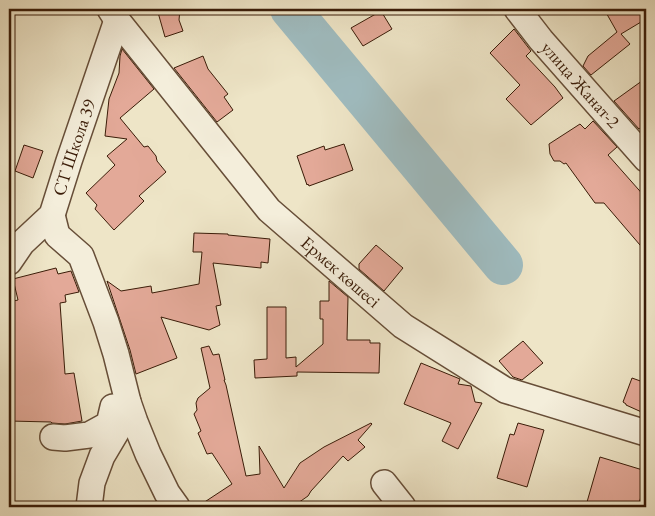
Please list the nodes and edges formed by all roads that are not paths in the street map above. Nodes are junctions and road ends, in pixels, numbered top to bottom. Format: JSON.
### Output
{"nodes":[{"id":1,"x":517,"y":9,"type":"edge"},
{"id":2,"x":113,"y":15,"type":"edge"},
{"id":3,"x":646,"y":160,"type":"edge"},
{"id":4,"x":52,"y":215,"type":"junction"},
{"id":5,"x":9,"y":262,"type":"edge"},
{"id":6,"x":122,"y":378,"type":"junction"},
{"id":7,"x":128,"y":402,"type":"junction"},
{"id":8,"x":646,"y":432,"type":"edge"},
{"id":9,"x":53,"y":436,"type":"dead end"},
{"id":10,"x":384,"y":484,"type":"dead end"},
{"id":11,"x":89,"y":507,"type":"edge"},
{"id":12,"x":177,"y":507,"type":"edge"},
{"id":13,"x":403,"y":507,"type":"edge"}],
"edges":[{"from":1,"to":3,"type":"street","name":"улица Жанат-2"},
{"from":2,"to":4,"type":"street","name":"СТ Школа 39"},
{"from":2,"to":8,"type":"street","name":"Ермек көшесі"},
{"from":4,"to":5,"type":"street","name":"СТ Школа 39"},
{"from":4,"to":6,"type":"street"},
{"from":6,"to":7,"type":"street"},
{"from":6,"to":9,"type":"street"},
{"from":7,"to":11,"type":"street"},
{"from":7,"to":12,"type":"street"},
{"from":10,"to":13,"type":"street"}]}
